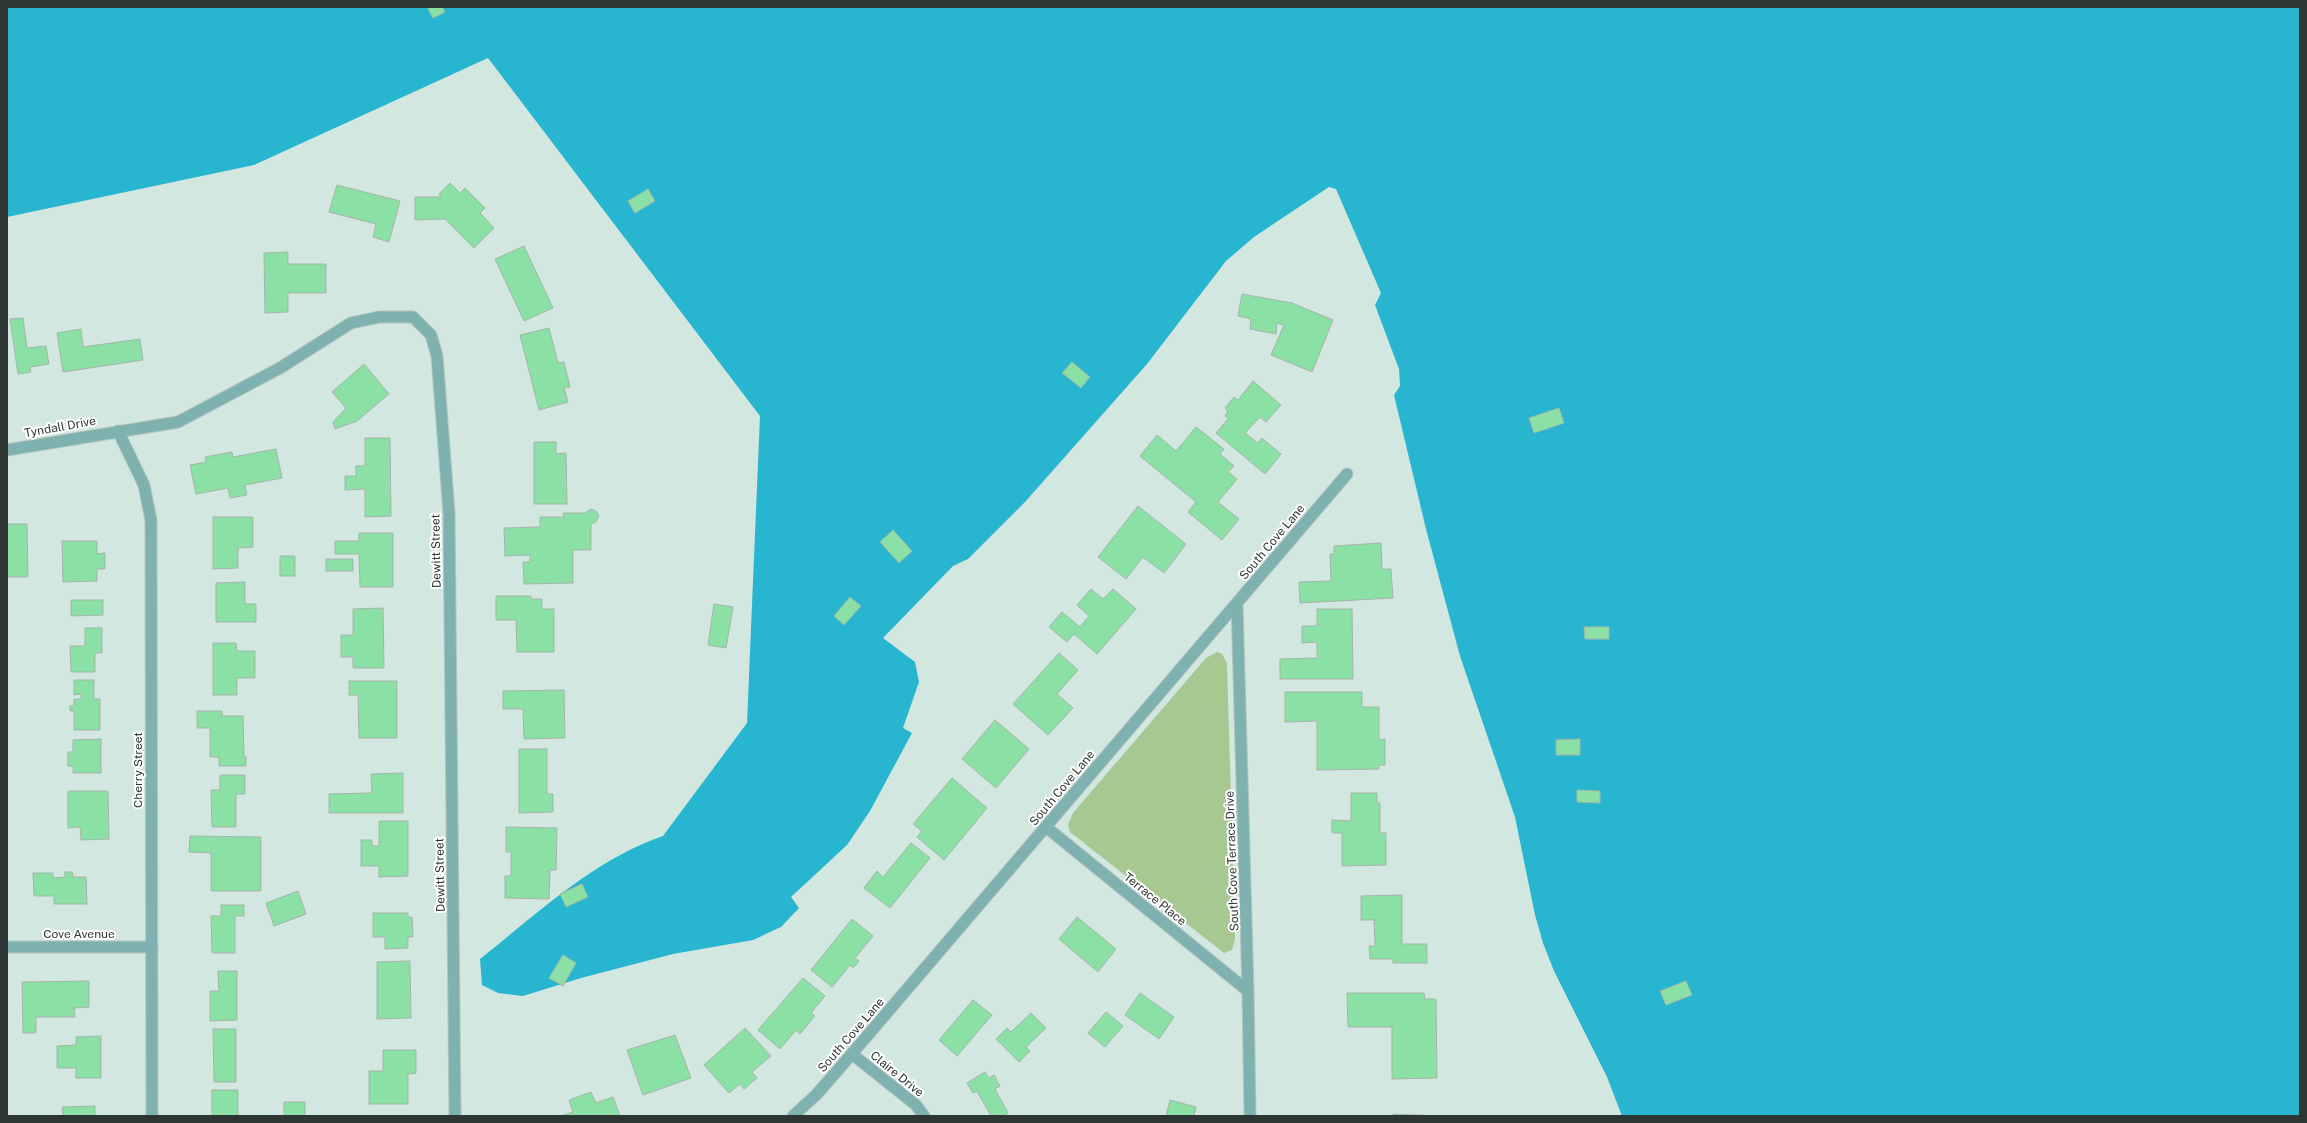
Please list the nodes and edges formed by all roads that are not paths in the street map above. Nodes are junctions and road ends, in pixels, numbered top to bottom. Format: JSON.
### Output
{"nodes":[{"id":1,"x":118,"y":431,"type":"junction"},
{"id":2,"x":7,"y":450,"type":"edge"},
{"id":3,"x":1347,"y":474,"type":"dead end"},
{"id":4,"x":1237,"y":604,"type":"junction"},
{"id":5,"x":1046,"y":827,"type":"junction"},
{"id":6,"x":7,"y":947,"type":"edge"},
{"id":7,"x":152,"y":947,"type":"junction"},
{"id":8,"x":1248,"y":991,"type":"junction"},
{"id":9,"x":852,"y":1054,"type":"junction"},
{"id":10,"x":152,"y":1116,"type":"edge"},
{"id":11,"x":455,"y":1116,"type":"edge"},
{"id":12,"x":793,"y":1116,"type":"edge"},
{"id":13,"x":924,"y":1116,"type":"edge"},
{"id":14,"x":1250,"y":1116,"type":"edge"}],
"edges":[{"from":1,"to":2,"type":"street","name":"Tyndall Drive"},
{"from":1,"to":7,"type":"street","name":"Cherry Street"},
{"from":1,"to":11,"type":"street","name":"Dewitt Street"},
{"from":3,"to":4,"type":"street","name":"South Cove Lane"},
{"from":4,"to":5,"type":"street","name":"South Cove Lane"},
{"from":4,"to":8,"type":"street","name":"South Cove Terrace Drive"},
{"from":5,"to":8,"type":"street","name":"Terrace Place"},
{"from":5,"to":9,"type":"street","name":"South Cove Lane"},
{"from":6,"to":7,"type":"street","name":"Cove Avenue"},
{"from":7,"to":10,"type":"street","name":"Cherry Street"},
{"from":8,"to":14,"type":"street","name":"South Cove Terrace Drive"},
{"from":9,"to":12,"type":"street","name":"South Cove Lane"},
{"from":9,"to":13,"type":"street","name":"Claire Drive"}]}
